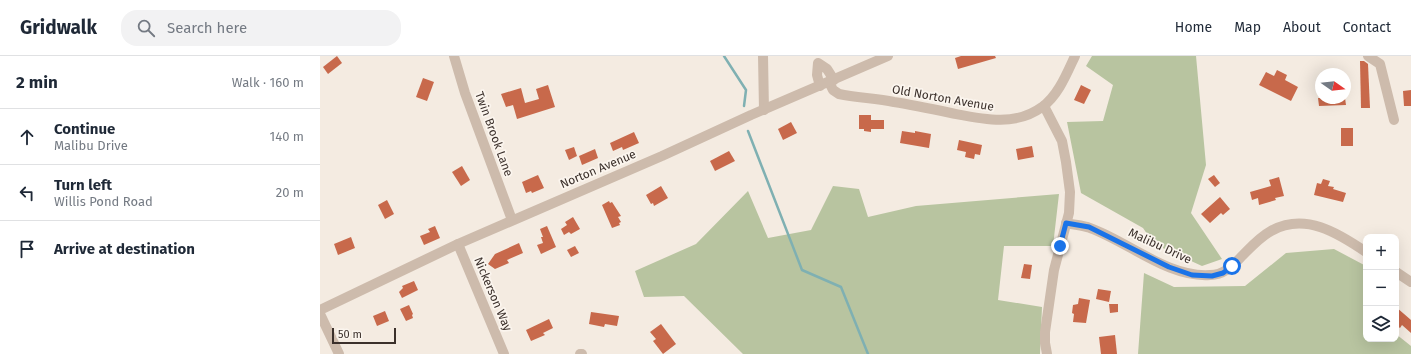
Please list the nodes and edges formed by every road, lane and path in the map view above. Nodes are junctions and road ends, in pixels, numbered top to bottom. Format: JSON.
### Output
{"nodes":[{"id":1,"x":454,"y":56,"type":"edge"},
{"id":2,"x":763,"y":56,"type":"edge"},
{"id":3,"x":888,"y":56,"type":"edge"},
{"id":4,"x":1075,"y":56,"type":"edge"},
{"id":5,"x":1368,"y":56,"type":"edge"},
{"id":6,"x":816,"y":59,"type":"edge"},
{"id":7,"x":828,"y":83,"type":"junction"},
{"id":8,"x":1044,"y":106,"type":"junction"},
{"id":9,"x":764,"y":110,"type":"junction"},
{"id":10,"x":1394,"y":120,"type":"dead end"},
{"id":11,"x":512,"y":220,"type":"junction"},
{"id":12,"x":1066,"y":223,"type":"junction"},
{"id":13,"x":458,"y":244,"type":"junction"},
{"id":14,"x":1363,"y":250,"type":"edge"},
{"id":15,"x":1399,"y":274,"type":"edge"},
{"id":16,"x":1411,"y":282,"type":"edge"},
{"id":17,"x":320,"y":310,"type":"edge"},
{"id":18,"x":320,"y":314,"type":"edge"},
{"id":19,"x":339,"y":354,"type":"edge"},
{"id":20,"x":504,"y":354,"type":"edge"},
{"id":21,"x":1047,"y":354,"type":"edge"}],
"edges":[{"from":1,"to":11,"type":"street","name":"Twin Brook Lane"},
{"from":2,"to":9,"type":"street"},
{"from":3,"to":7,"type":"street","name":"Norton Avenue"},
{"from":4,"to":8,"type":"street","name":"Old Norton Avenue"},
{"from":5,"to":10,"type":"street"},
{"from":6,"to":7,"type":"street","name":"Old Norton Avenue"},
{"from":6,"to":7,"type":"street"},
{"from":7,"to":8,"type":"street","name":"Old Norton Avenue"},
{"from":7,"to":9,"type":"street","name":"Norton Avenue"},
{"from":8,"to":12,"type":"street"},
{"from":9,"to":11,"type":"street","name":"Norton Avenue"},
{"from":11,"to":13,"type":"street","name":"Norton Avenue"},
{"from":12,"to":14,"type":"street","name":"Malibu Drive"},
{"from":12,"to":21,"type":"street"},
{"from":13,"to":17,"type":"street","name":"Norton Avenue"},
{"from":13,"to":20,"type":"street","name":"Nickerson Way"},
{"from":15,"to":16,"type":"street"},
{"from":18,"to":19,"type":"street"}]}
